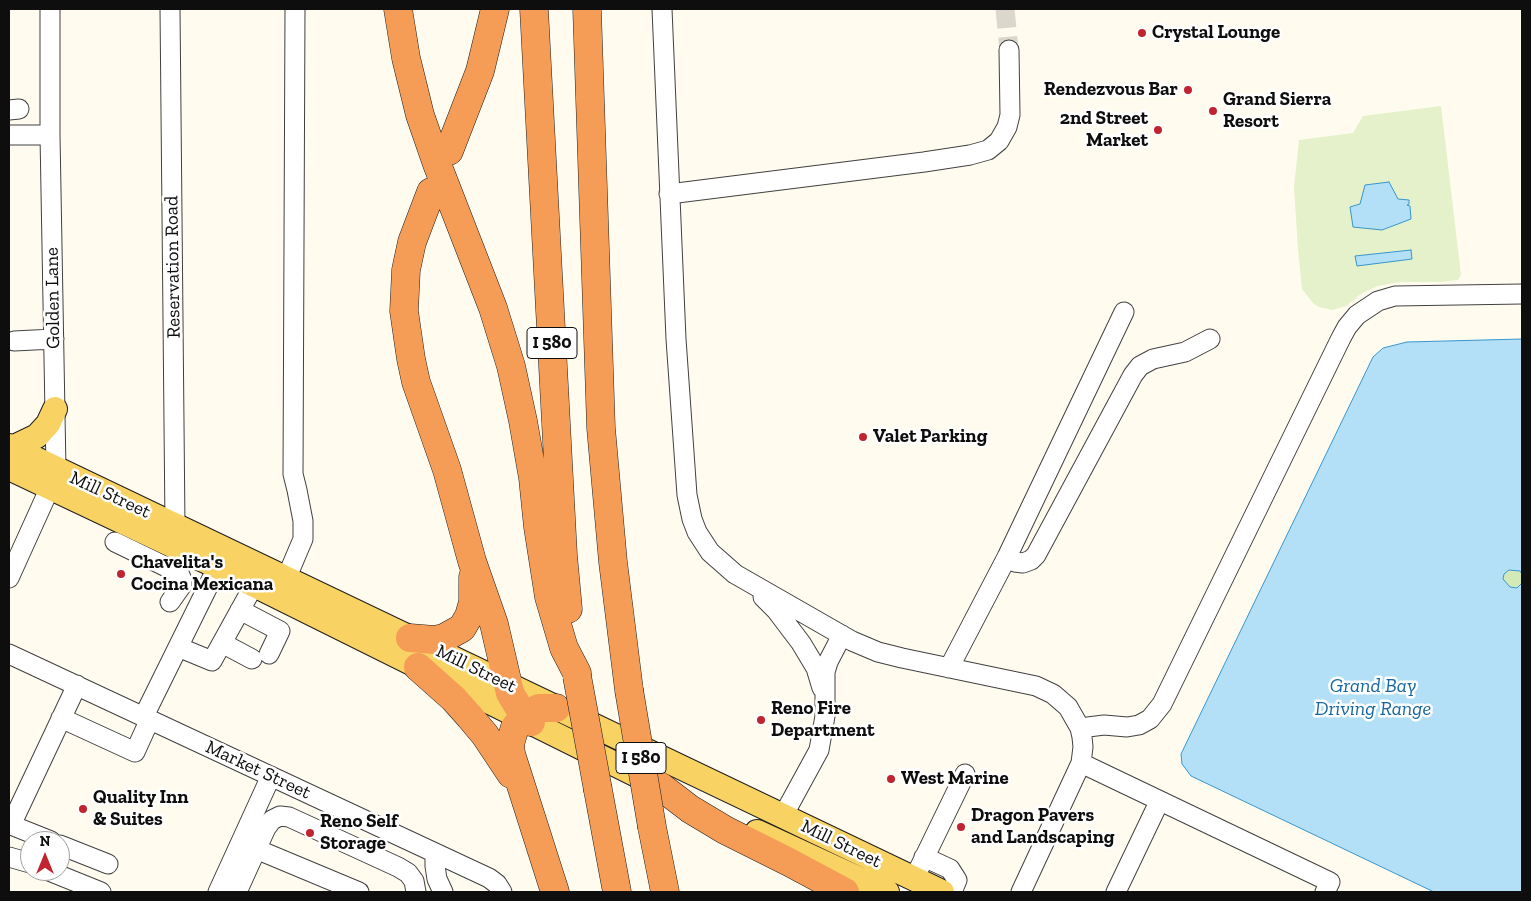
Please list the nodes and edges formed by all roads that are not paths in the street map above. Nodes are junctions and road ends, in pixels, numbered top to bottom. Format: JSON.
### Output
{"nodes":[{"id":1,"x":50,"y":9,"type":"edge"},
{"id":2,"x":170,"y":9,"type":"edge"},
{"id":3,"x":295,"y":9,"type":"edge"},
{"id":4,"x":398,"y":9,"type":"edge"},
{"id":5,"x":495,"y":9,"type":"edge"},
{"id":6,"x":534,"y":9,"type":"edge"},
{"id":7,"x":587,"y":9,"type":"edge"},
{"id":8,"x":662,"y":9,"type":"edge"},
{"id":9,"x":1009,"y":50,"type":"tunnel mouth"},
{"id":10,"x":9,"y":135,"type":"edge"},
{"id":11,"x":50,"y":135,"type":"junction"},
{"id":12,"x":449,"y":151,"type":"dead end"},
{"id":13,"x":431,"y":192,"type":"dead end"},
{"id":14,"x":669,"y":194,"type":"junction"},
{"id":15,"x":1522,"y":294,"type":"edge"},
{"id":16,"x":1124,"y":312,"type":"dead end"},
{"id":17,"x":54,"y":339,"type":"junction"},
{"id":18,"x":1210,"y":339,"type":"dead end"},
{"id":19,"x":14,"y":341,"type":"dead end"},
{"id":20,"x":55,"y":409,"type":"junction"},
{"id":21,"x":10,"y":454,"type":"edge"},
{"id":22,"x":53,"y":478,"type":"junction"},
{"id":23,"x":175,"y":526,"type":"junction"},
{"id":24,"x":115,"y":542,"type":"dead end"},
{"id":25,"x":1007,"y":557,"type":"junction"},
{"id":26,"x":222,"y":558,"type":"junction"},
{"id":27,"x":472,"y":561,"type":"junction"},
{"id":28,"x":735,"y":574,"type":"junction"},
{"id":29,"x":9,"y":578,"type":"edge"},
{"id":30,"x":286,"y":578,"type":"junction"},
{"id":31,"x":254,"y":585,"type":"junction"},
{"id":32,"x":170,"y":602,"type":"dead end"},
{"id":33,"x":240,"y":610,"type":"junction"},
{"id":34,"x":842,"y":635,"type":"junction"},
{"id":35,"x":410,"y":638,"type":"junction"},
{"id":36,"x":222,"y":644,"type":"junction"},
{"id":37,"x":178,"y":647,"type":"junction"},
{"id":38,"x":9,"y":654,"type":"edge"},
{"id":39,"x":418,"y":667,"type":"junction"},
{"id":40,"x":949,"y":668,"type":"junction"},
{"id":41,"x":577,"y":675,"type":"junction"},
{"id":42,"x":507,"y":684,"type":"junction"},
{"id":43,"x":77,"y":685,"type":"junction"},
{"id":44,"x":825,"y":705,"type":"junction"},
{"id":45,"x":556,"y":708,"type":"junction"},
{"id":46,"x":61,"y":718,"type":"junction"},
{"id":47,"x":147,"y":718,"type":"junction"},
{"id":48,"x":526,"y":718,"type":"junction"},
{"id":49,"x":1080,"y":728,"type":"junction"},
{"id":50,"x":1081,"y":763,"type":"junction"},
{"id":51,"x":965,"y":774,"type":"dead end"},
{"id":52,"x":271,"y":776,"type":"junction"},
{"id":53,"x":660,"y":786,"type":"junction"},
{"id":54,"x":1159,"y":802,"type":"junction"},
{"id":55,"x":356,"y":816,"type":"junction"},
{"id":56,"x":783,"y":816,"type":"junction"},
{"id":57,"x":533,"y":818,"type":"junction"},
{"id":58,"x":10,"y":824,"type":"edge"},
{"id":59,"x":27,"y":831,"type":"edge"},
{"id":60,"x":345,"y":844,"type":"junction"},
{"id":61,"x":70,"y":849,"type":"edge"},
{"id":62,"x":256,"y":849,"type":"junction"},
{"id":63,"x":435,"y":853,"type":"junction"},
{"id":64,"x":924,"y":857,"type":"junction"},
{"id":65,"x":108,"y":864,"type":"dead end"},
{"id":66,"x":914,"y":879,"type":"junction"},
{"id":67,"x":70,"y":880,"type":"edge"},
{"id":68,"x":241,"y":891,"type":"edge"},
{"id":69,"x":100,"y":892,"type":"edge"},
{"id":70,"x":218,"y":892,"type":"edge"},
{"id":71,"x":359,"y":892,"type":"edge"},
{"id":72,"x":416,"y":892,"type":"edge"},
{"id":73,"x":444,"y":892,"type":"edge"},
{"id":74,"x":502,"y":892,"type":"edge"},
{"id":75,"x":556,"y":892,"type":"edge"},
{"id":76,"x":617,"y":892,"type":"edge"},
{"id":77,"x":665,"y":892,"type":"edge"},
{"id":78,"x":845,"y":892,"type":"edge"},
{"id":79,"x":887,"y":892,"type":"edge"},
{"id":80,"x":942,"y":892,"type":"edge"},
{"id":81,"x":952,"y":892,"type":"edge"},
{"id":82,"x":1021,"y":892,"type":"edge"},
{"id":83,"x":1116,"y":892,"type":"edge"},
{"id":84,"x":1325,"y":892,"type":"edge"}],
"edges":[{"from":1,"to":11,"type":"street","name":"Golden Lane"},
{"from":2,"to":23,"type":"street","name":"Reservation Road"},
{"from":3,"to":30,"type":"street"},
{"from":4,"to":41,"type":"highway"},
{"from":5,"to":12,"type":"highway"},
{"from":6,"to":41,"type":"highway","number":"I 580"},
{"from":7,"to":77,"type":"highway","number":"I 580","bridge":true},
{"from":8,"to":14,"type":"street"},
{"from":9,"to":14,"type":"street"},
{"from":10,"to":11,"type":"street"},
{"from":11,"to":17,"type":"street","name":"Golden Lane"},
{"from":13,"to":27,"type":"highway"},
{"from":14,"to":28,"type":"street"},
{"from":15,"to":49,"type":"street"},
{"from":16,"to":25,"type":"street"},
{"from":17,"to":19,"type":"street"},
{"from":17,"to":20,"type":"street","name":"Golden Lane"},
{"from":18,"to":25,"type":"street"},
{"from":20,"to":21,"type":"main road"},
{"from":20,"to":22,"type":"street","name":"Golden Lane"},
{"from":21,"to":22,"type":"main road","name":"Mill Street"},
{"from":22,"to":23,"type":"main road","name":"Mill Street"},
{"from":22,"to":26,"type":"main road","name":"Mill Street"},
{"from":22,"to":29,"type":"street","name":"Golden Lane"},
{"from":23,"to":26,"type":"main road","name":"Mill Street"},
{"from":24,"to":32,"type":"street"},
{"from":25,"to":40,"type":"street"},
{"from":26,"to":30,"type":"main road","name":"Mill Street"},
{"from":26,"to":31,"type":"main road","name":"Mill Street"},
{"from":26,"to":37,"type":"street"},
{"from":27,"to":35,"type":"highway"},
{"from":27,"to":42,"type":"highway"},
{"from":28,"to":34,"type":"street"},
{"from":28,"to":44,"type":"street"},
{"from":30,"to":35,"type":"main road","name":"Mill Street"},
{"from":31,"to":33,"type":"street"},
{"from":31,"to":39,"type":"main road","name":"Mill Street"},
{"from":33,"to":36,"type":"street"},
{"from":33,"to":36,"type":"street"},
{"from":34,"to":40,"type":"street"},
{"from":34,"to":44,"type":"street"},
{"from":35,"to":42,"type":"main road","name":"Mill Street"},
{"from":36,"to":37,"type":"street"},
{"from":37,"to":47,"type":"street"},
{"from":38,"to":43,"type":"street","name":"Market Street"},
{"from":39,"to":48,"type":"main road","name":"Mill Street"},
{"from":39,"to":57,"type":"highway"},
{"from":40,"to":49,"type":"street"},
{"from":41,"to":76,"type":"highway","number":"I 580","bridge":true},
{"from":42,"to":45,"type":"main road","name":"Mill Street"},
{"from":42,"to":48,"type":"highway"},
{"from":43,"to":46,"type":"street"},
{"from":43,"to":47,"type":"street","name":"Market Street"},
{"from":44,"to":56,"type":"street"},
{"from":45,"to":48,"type":"highway"},
{"from":45,"to":56,"type":"main road","name":"Mill Street"},
{"from":46,"to":47,"type":"street"},
{"from":46,"to":58,"type":"street"},
{"from":47,"to":52,"type":"street","name":"Market Street"},
{"from":48,"to":53,"type":"main road","name":"Mill Street"},
{"from":48,"to":57,"type":"highway"},
{"from":49,"to":50,"type":"street"},
{"from":50,"to":54,"type":"street"},
{"from":50,"to":82,"type":"street"},
{"from":51,"to":64,"type":"street"},
{"from":52,"to":55,"type":"street","name":"Market Street"},
{"from":52,"to":70,"type":"street"},
{"from":53,"to":78,"type":"highway"},
{"from":53,"to":79,"type":"main road","name":"Mill Street"},
{"from":54,"to":83,"type":"street"},
{"from":54,"to":84,"type":"street"},
{"from":55,"to":60,"type":"street"},
{"from":55,"to":63,"type":"street","name":"Market Street"},
{"from":56,"to":66,"type":"main road","name":"Mill Street"},
{"from":57,"to":75,"type":"highway"},
{"from":58,"to":59,"type":"street"},
{"from":60,"to":62,"type":"street"},
{"from":60,"to":72,"type":"street"},
{"from":61,"to":65,"type":"street"},
{"from":62,"to":68,"type":"street"},
{"from":62,"to":71,"type":"street"},
{"from":63,"to":73,"type":"street"},
{"from":63,"to":74,"type":"street","name":"Market Street"},
{"from":64,"to":66,"type":"street"},
{"from":64,"to":81,"type":"street"},
{"from":66,"to":80,"type":"main road","name":"Mill Street"},
{"from":67,"to":69,"type":"street"}]}
